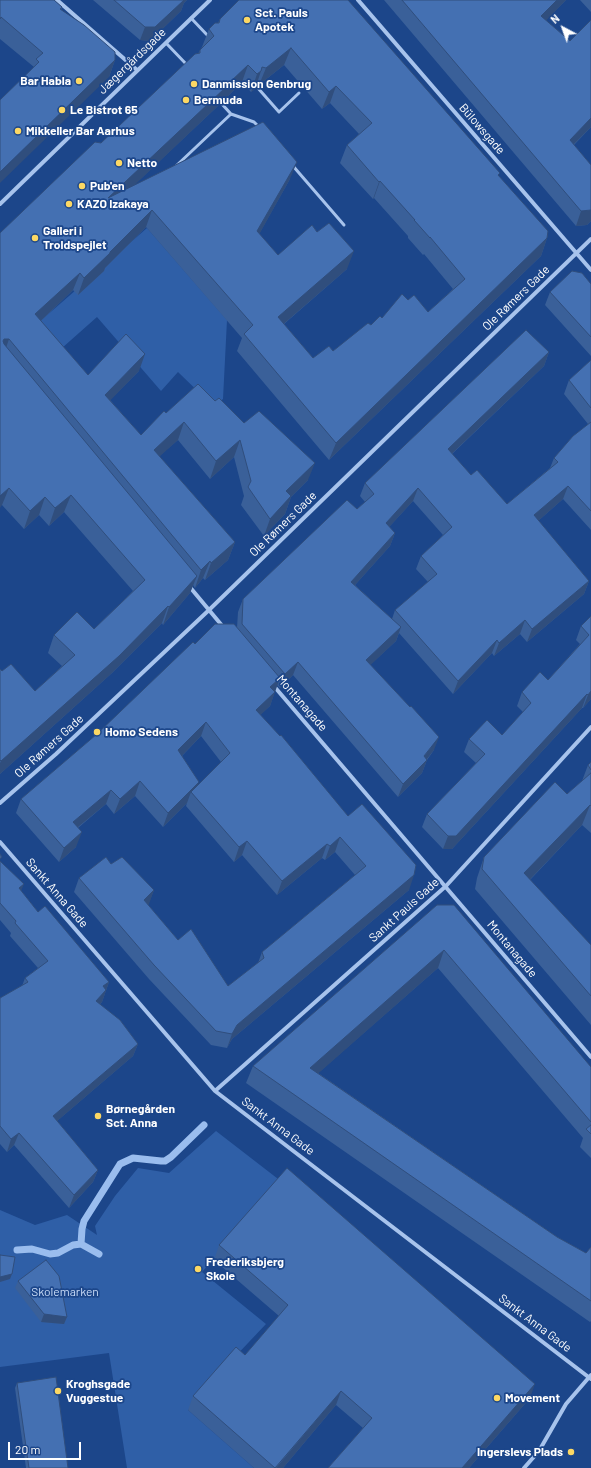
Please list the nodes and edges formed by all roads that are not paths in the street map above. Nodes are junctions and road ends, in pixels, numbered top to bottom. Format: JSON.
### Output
{"nodes":[{"id":1,"x":57,"y":0,"type":"edge"},
{"id":2,"x":210,"y":0,"type":"edge"},
{"id":3,"x":358,"y":0,"type":"edge"},
{"id":4,"x":191,"y":18,"type":"junction"},
{"id":5,"x":211,"y":38,"type":"edge"},
{"id":6,"x":166,"y":43,"type":"junction"},
{"id":7,"x":191,"y":69,"type":"edge"},
{"id":8,"x":137,"y":70,"type":"junction"},
{"id":9,"x":257,"y":87,"type":"edge"},
{"id":10,"x":299,"y":94,"type":"dead end"},
{"id":11,"x":221,"y":103,"type":"edge"},
{"id":12,"x":231,"y":114,"type":"junction"},
{"id":13,"x":259,"y":128,"type":"edge"},
{"id":14,"x":289,"y":162,"type":"edge"},
{"id":15,"x":176,"y":166,"type":"edge"},
{"id":16,"x":0,"y":204,"type":"edge"},
{"id":17,"x":344,"y":225,"type":"dead end"},
{"id":18,"x":591,"y":239,"type":"edge"},
{"id":19,"x":576,"y":253,"type":"junction"},
{"id":20,"x":591,"y":270,"type":"edge"},
{"id":21,"x":184,"y":579,"type":"edge"},
{"id":22,"x":209,"y":610,"type":"junction"},
{"id":23,"x":229,"y":634,"type":"edge"},
{"id":24,"x":270,"y":681,"type":"edge"},
{"id":25,"x":591,"y":727,"type":"edge"},
{"id":26,"x":0,"y":803,"type":"edge"},
{"id":27,"x":0,"y":842,"type":"edge"},
{"id":28,"x":446,"y":886,"type":"junction"},
{"id":29,"x":591,"y":1057,"type":"edge"},
{"id":30,"x":215,"y":1091,"type":"junction"},
{"id":31,"x":590,"y":1377,"type":"edge"},
{"id":32,"x":524,"y":1468,"type":"edge"}],
"edges":[{"from":1,"to":8,"type":"street"},
{"from":2,"to":4,"type":"street","name":"Jægergårdsgade"},
{"from":3,"to":19,"type":"street","name":"Bülowsgade"},
{"from":4,"to":5,"type":"lane"},
{"from":4,"to":6,"type":"street","name":"Jægergårdsgade"},
{"from":6,"to":7,"type":"lane"},
{"from":6,"to":8,"type":"street","name":"Jægergårdsgade"},
{"from":8,"to":16,"type":"street","name":"Jægergårdsgade"},
{"from":9,"to":10,"type":"lane"},
{"from":11,"to":12,"type":"lane"},
{"from":12,"to":13,"type":"lane"},
{"from":12,"to":15,"type":"lane"},
{"from":14,"to":17,"type":"lane"},
{"from":18,"to":19,"type":"street","name":"Ole Rømers Gade"},
{"from":19,"to":20,"type":"street","name":"Bülowsgade"},
{"from":19,"to":22,"type":"street","name":"Ole Rømers Gade"},
{"from":21,"to":22,"type":"street"},
{"from":22,"to":23,"type":"street"},
{"from":22,"to":26,"type":"street","name":"Ole Rømers Gade"},
{"from":24,"to":28,"type":"street","name":"Montanagade"},
{"from":25,"to":28,"type":"street","name":"Sankt Pauls Gade"},
{"from":27,"to":30,"type":"street","name":"Sankt Anna Gade"},
{"from":28,"to":29,"type":"street","name":"Montanagade"},
{"from":28,"to":30,"type":"street","name":"Sankt Pauls Gade"},
{"from":30,"to":31,"type":"street","name":"Sankt Anna Gade"},
{"from":31,"to":32,"type":"street"}]}
